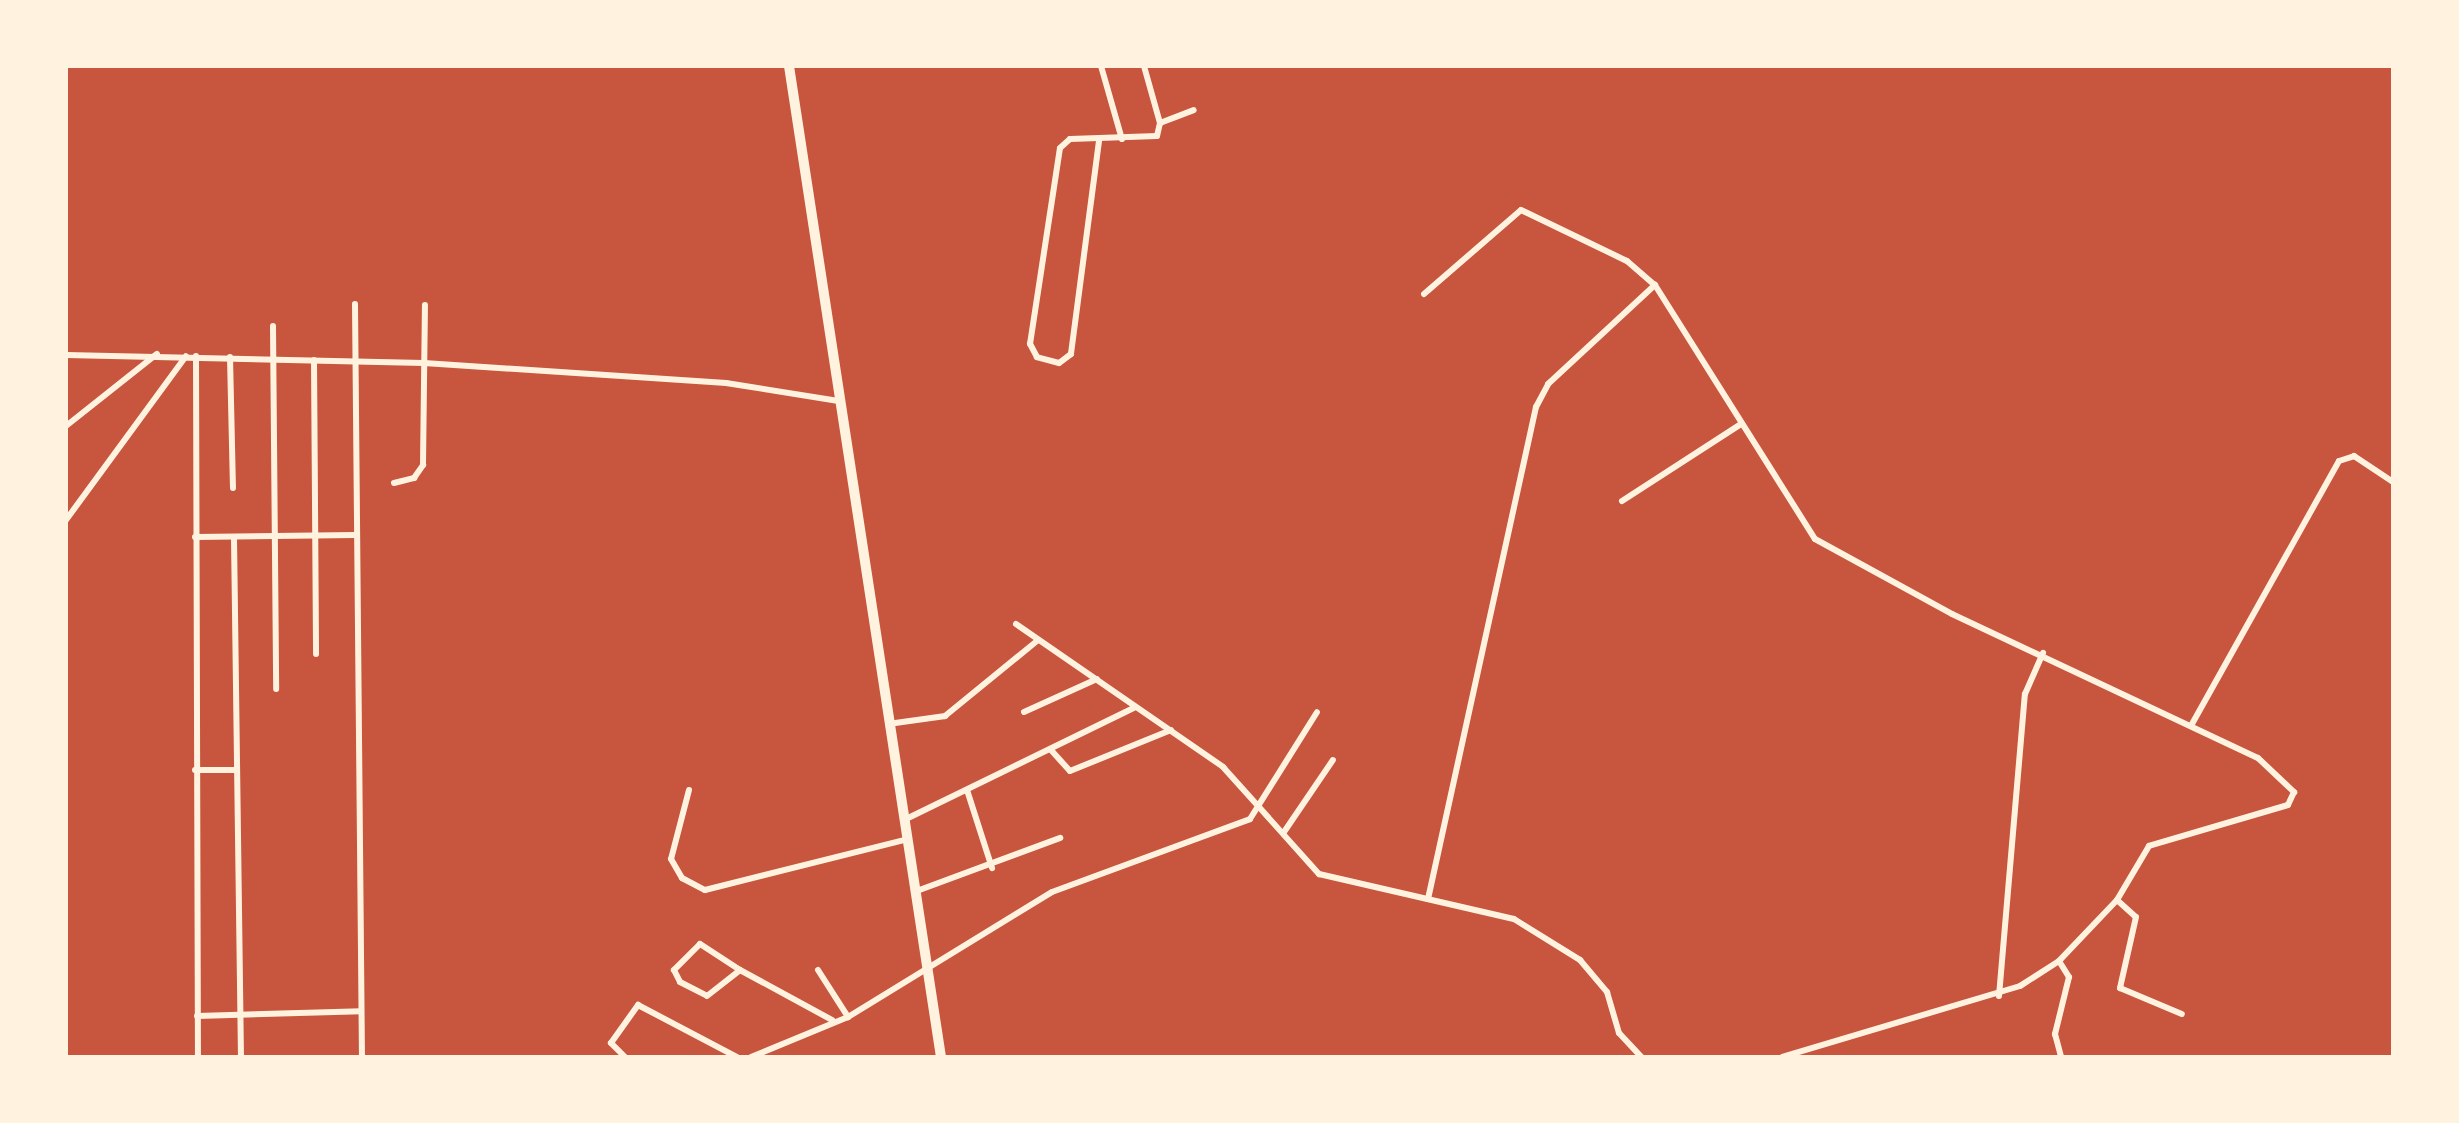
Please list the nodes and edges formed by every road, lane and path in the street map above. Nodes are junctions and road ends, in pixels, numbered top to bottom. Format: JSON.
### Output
{"nodes":[{"id":1,"x":789,"y":66,"type":"edge"},
{"id":2,"x":1101,"y":66,"type":"edge"},
{"id":3,"x":1144,"y":66,"type":"edge"},
{"id":4,"x":1194,"y":110,"type":"dead end"},
{"id":5,"x":1160,"y":123,"type":"junction"},
{"id":6,"x":1122,"y":139,"type":"junction"},
{"id":7,"x":1099,"y":141,"type":"junction"},
{"id":8,"x":1655,"y":285,"type":"junction"},
{"id":9,"x":1424,"y":294,"type":"dead end"},
{"id":10,"x":355,"y":304,"type":"dead end"},
{"id":11,"x":425,"y":305,"type":"dead end"},
{"id":12,"x":273,"y":326,"type":"dead end"},
{"id":13,"x":157,"y":354,"type":"junction"},
{"id":14,"x":66,"y":355,"type":"edge"},
{"id":15,"x":186,"y":356,"type":"junction"},
{"id":16,"x":196,"y":356,"type":"junction"},
{"id":17,"x":230,"y":357,"type":"junction"},
{"id":18,"x":272,"y":359,"type":"junction"},
{"id":19,"x":314,"y":360,"type":"junction"},
{"id":20,"x":354,"y":360,"type":"junction"},
{"id":21,"x":424,"y":363,"type":"junction"},
{"id":22,"x":839,"y":401,"type":"junction"},
{"id":23,"x":1741,"y":424,"type":"junction"},
{"id":24,"x":66,"y":426,"type":"edge"},
{"id":25,"x":2393,"y":482,"type":"edge"},
{"id":26,"x":394,"y":483,"type":"dead end"},
{"id":27,"x":233,"y":488,"type":"dead end"},
{"id":28,"x":1622,"y":501,"type":"dead end"},
{"id":29,"x":66,"y":520,"type":"edge"},
{"id":30,"x":274,"y":535,"type":"junction"},
{"id":31,"x":355,"y":535,"type":"junction"},
{"id":32,"x":195,"y":537,"type":"junction"},
{"id":33,"x":315,"y":537,"type":"junction"},
{"id":34,"x":234,"y":538,"type":"junction"},
{"id":35,"x":1016,"y":624,"type":"dead end"},
{"id":36,"x":1037,"y":641,"type":"junction"},
{"id":37,"x":2043,"y":653,"type":"junction"},
{"id":38,"x":316,"y":654,"type":"dead end"},
{"id":39,"x":1097,"y":679,"type":"junction"},
{"id":40,"x":276,"y":689,"type":"dead end"},
{"id":41,"x":1134,"y":708,"type":"junction"},
{"id":42,"x":1024,"y":712,"type":"dead end"},
{"id":43,"x":1317,"y":712,"type":"dead end"},
{"id":44,"x":888,"y":724,"type":"junction"},
{"id":45,"x":2192,"y":724,"type":"junction"},
{"id":46,"x":1171,"y":730,"type":"junction"},
{"id":47,"x":1051,"y":750,"type":"junction"},
{"id":48,"x":1333,"y":760,"type":"dead end"},
{"id":49,"x":195,"y":770,"type":"junction"},
{"id":50,"x":237,"y":770,"type":"junction"},
{"id":51,"x":689,"y":790,"type":"dead end"},
{"id":52,"x":967,"y":790,"type":"junction"},
{"id":53,"x":1260,"y":808,"type":"junction"},
{"id":54,"x":901,"y":822,"type":"junction"},
{"id":55,"x":1284,"y":832,"type":"junction"},
{"id":56,"x":1060,"y":838,"type":"dead end"},
{"id":57,"x":904,"y":840,"type":"junction"},
{"id":58,"x":992,"y":868,"type":"junction"},
{"id":59,"x":913,"y":892,"type":"junction"},
{"id":60,"x":1428,"y":899,"type":"junction"},
{"id":61,"x":2117,"y":900,"type":"junction"},
{"id":62,"x":2059,"y":961,"type":"junction"},
{"id":63,"x":925,"y":967,"type":"junction"},
{"id":64,"x":740,"y":970,"type":"junction"},
{"id":65,"x":818,"y":970,"type":"dead end"},
{"id":66,"x":1999,"y":996,"type":"junction"},
{"id":67,"x":361,"y":1011,"type":"junction"},
{"id":68,"x":2182,"y":1014,"type":"dead end"},
{"id":69,"x":197,"y":1016,"type":"junction"},
{"id":70,"x":240,"y":1016,"type":"junction"},
{"id":71,"x":848,"y":1017,"type":"junction"},
{"id":72,"x":832,"y":1020,"type":"junction"},
{"id":73,"x":198,"y":1057,"type":"edge"},
{"id":74,"x":241,"y":1057,"type":"edge"},
{"id":75,"x":362,"y":1057,"type":"edge"},
{"id":76,"x":625,"y":1057,"type":"edge"},
{"id":77,"x":737,"y":1057,"type":"edge"},
{"id":78,"x":751,"y":1057,"type":"edge"},
{"id":79,"x":941,"y":1057,"type":"edge"},
{"id":80,"x":1641,"y":1057,"type":"edge"},
{"id":81,"x":1782,"y":1057,"type":"edge"},
{"id":82,"x":2061,"y":1057,"type":"edge"}],
"edges":[{"from":1,"to":22,"type":"main road"},
{"from":2,"to":6,"type":"street"},
{"from":3,"to":5,"type":"street"},
{"from":4,"to":5,"type":"street"},
{"from":5,"to":6,"type":"street"},
{"from":6,"to":7,"type":"street"},
{"from":7,"to":7,"type":"street"},
{"from":8,"to":9,"type":"street"},
{"from":8,"to":23,"type":"street"},
{"from":8,"to":60,"type":"street"},
{"from":10,"to":20,"type":"street"},
{"from":11,"to":21,"type":"street"},
{"from":12,"to":18,"type":"street"},
{"from":13,"to":14,"type":"street"},
{"from":13,"to":15,"type":"street"},
{"from":13,"to":24,"type":"street"},
{"from":15,"to":16,"type":"street"},
{"from":15,"to":29,"type":"street"},
{"from":16,"to":17,"type":"street"},
{"from":16,"to":32,"type":"street"},
{"from":17,"to":18,"type":"street"},
{"from":17,"to":27,"type":"street"},
{"from":18,"to":19,"type":"street"},
{"from":18,"to":30,"type":"street"},
{"from":19,"to":20,"type":"street"},
{"from":19,"to":33,"type":"street"},
{"from":20,"to":21,"type":"street"},
{"from":20,"to":31,"type":"street"},
{"from":21,"to":22,"type":"street"},
{"from":21,"to":26,"type":"street"},
{"from":22,"to":44,"type":"main road"},
{"from":23,"to":28,"type":"street"},
{"from":23,"to":37,"type":"street"},
{"from":25,"to":45,"type":"street"},
{"from":30,"to":33,"type":"street"},
{"from":30,"to":34,"type":"street"},
{"from":30,"to":40,"type":"street"},
{"from":31,"to":33,"type":"street"},
{"from":31,"to":67,"type":"street"},
{"from":32,"to":34,"type":"street"},
{"from":32,"to":49,"type":"street"},
{"from":33,"to":38,"type":"street"},
{"from":34,"to":50,"type":"street"},
{"from":35,"to":36,"type":"street"},
{"from":36,"to":39,"type":"street"},
{"from":36,"to":44,"type":"street"},
{"from":37,"to":45,"type":"street"},
{"from":37,"to":66,"type":"street"},
{"from":39,"to":41,"type":"street"},
{"from":39,"to":42,"type":"street"},
{"from":41,"to":46,"type":"street"},
{"from":41,"to":47,"type":"street"},
{"from":43,"to":53,"type":"street"},
{"from":44,"to":54,"type":"main road"},
{"from":45,"to":61,"type":"street"},
{"from":46,"to":47,"type":"street"},
{"from":46,"to":53,"type":"street"},
{"from":47,"to":52,"type":"street"},
{"from":48,"to":55,"type":"street"},
{"from":49,"to":50,"type":"street"},
{"from":49,"to":69,"type":"street"},
{"from":50,"to":70,"type":"street"},
{"from":51,"to":57,"type":"street"},
{"from":52,"to":54,"type":"street"},
{"from":52,"to":58,"type":"street"},
{"from":53,"to":55,"type":"street"},
{"from":53,"to":63,"type":"street"},
{"from":54,"to":57,"type":"main road"},
{"from":55,"to":60,"type":"street"},
{"from":56,"to":58,"type":"street"},
{"from":57,"to":59,"type":"main road"},
{"from":58,"to":59,"type":"street"},
{"from":59,"to":63,"type":"main road"},
{"from":60,"to":80,"type":"street"},
{"from":61,"to":62,"type":"street"},
{"from":61,"to":68,"type":"street"},
{"from":62,"to":66,"type":"street"},
{"from":62,"to":82,"type":"street"},
{"from":63,"to":71,"type":"street"},
{"from":63,"to":79,"type":"main road"},
{"from":64,"to":64,"type":"street"},
{"from":64,"to":72,"type":"street"},
{"from":65,"to":71,"type":"street"},
{"from":66,"to":81,"type":"street"},
{"from":67,"to":70,"type":"street"},
{"from":67,"to":75,"type":"street"},
{"from":69,"to":70,"type":"street"},
{"from":69,"to":73,"type":"street"},
{"from":70,"to":74,"type":"street"},
{"from":71,"to":72,"type":"street"},
{"from":72,"to":78,"type":"street"},
{"from":76,"to":77,"type":"street"}]}
